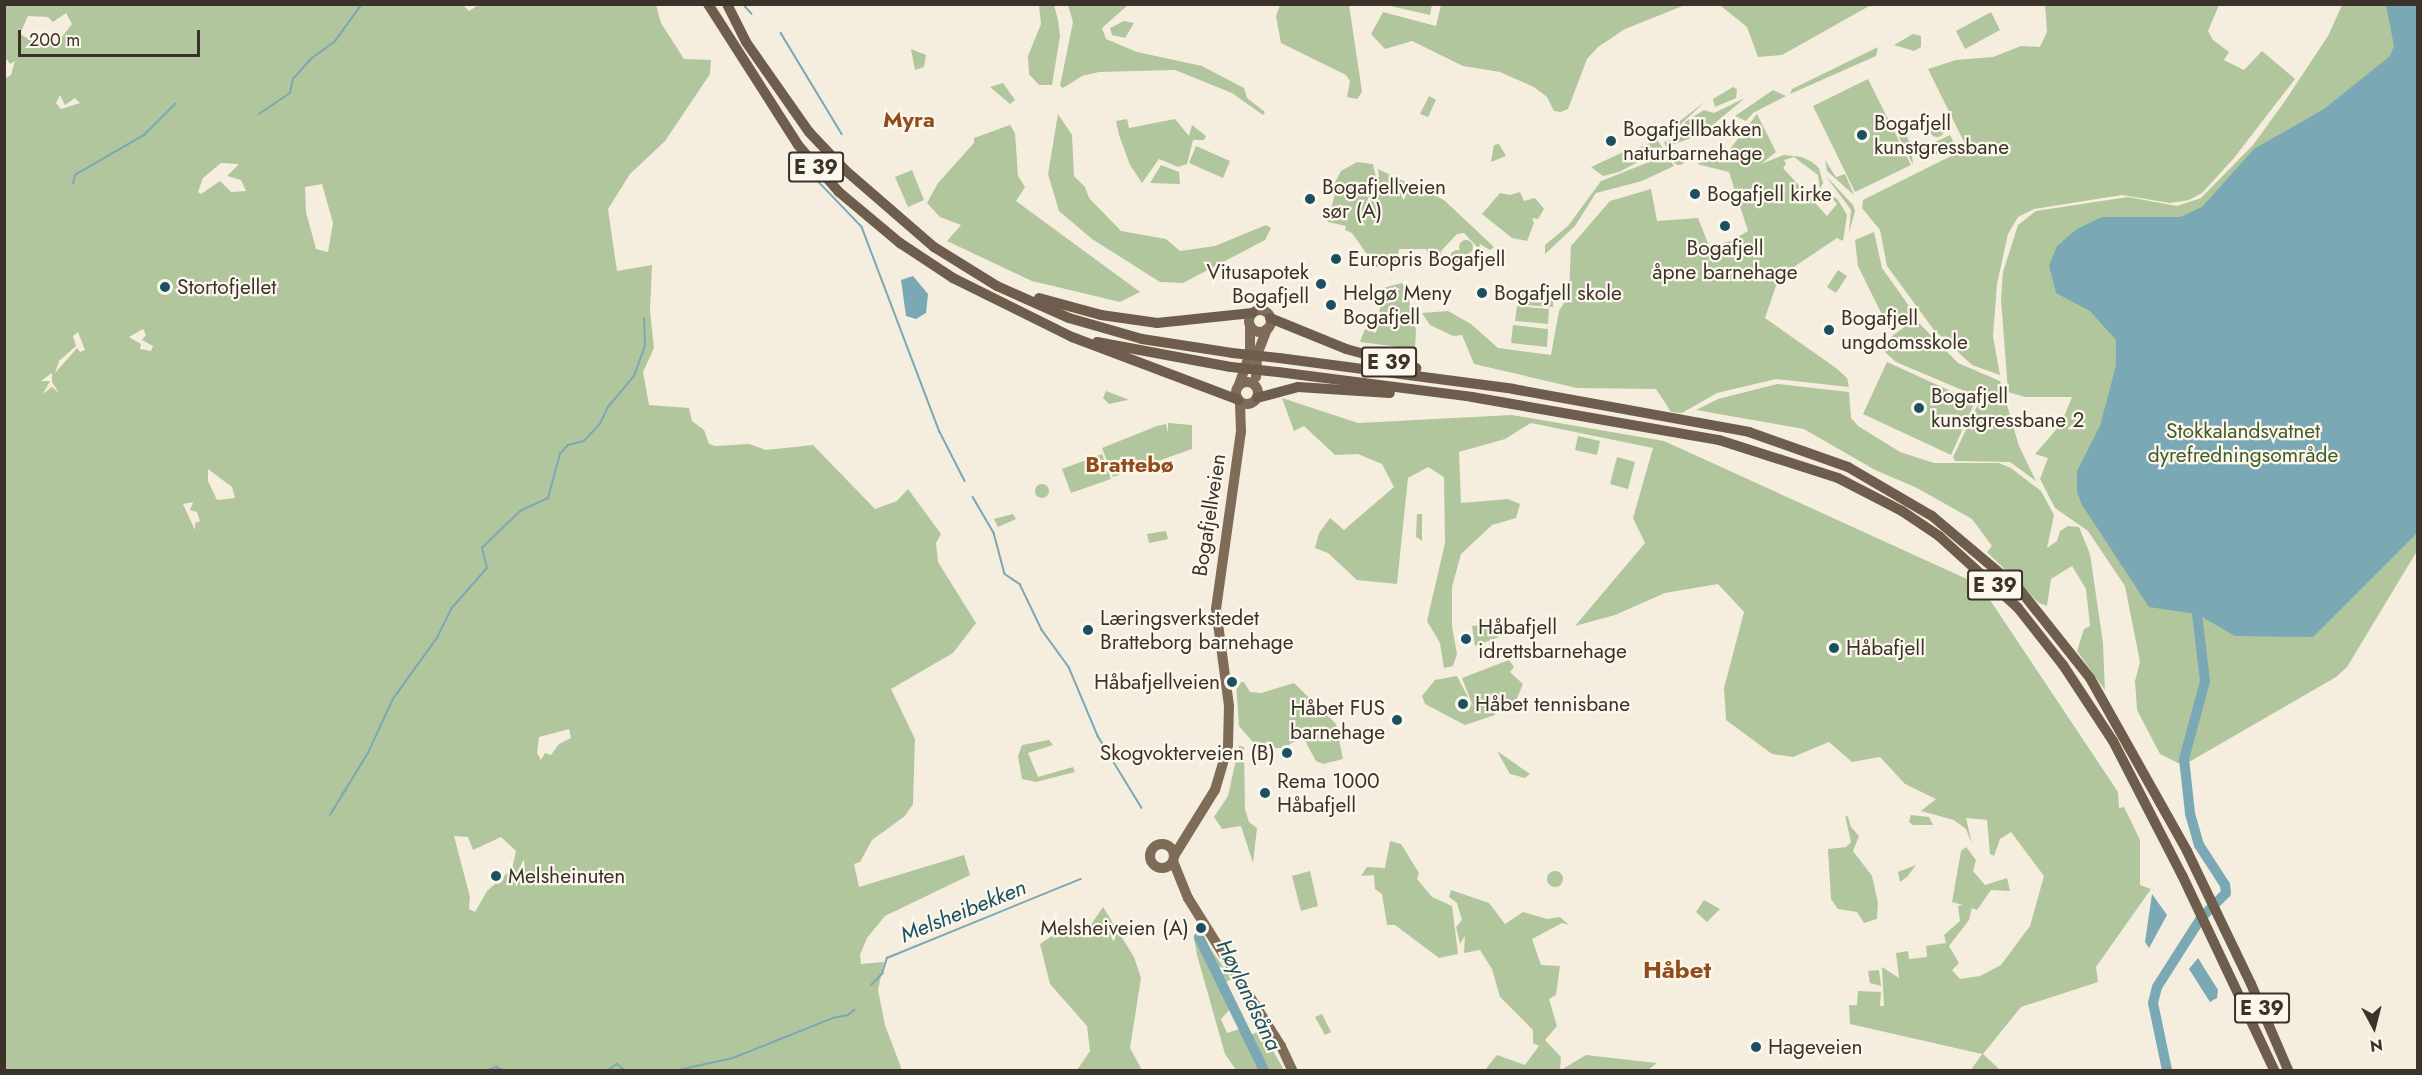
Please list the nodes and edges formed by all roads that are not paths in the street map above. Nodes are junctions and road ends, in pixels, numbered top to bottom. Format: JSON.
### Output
{"nodes":[{"id":1,"x":708,"y":4,"type":"edge"},
{"id":2,"x":726,"y":4,"type":"edge"},
{"id":3,"x":997,"y":286,"type":"junction"},
{"id":4,"x":1252,"y":313,"type":"junction"},
{"id":5,"x":1269,"y":323,"type":"junction"},
{"id":6,"x":1051,"y":326,"type":"junction"},
{"id":7,"x":1250,"y":327,"type":"junction"},
{"id":8,"x":1239,"y":385,"type":"junction"},
{"id":9,"x":1513,"y":388,"type":"junction"},
{"id":10,"x":1256,"y":396,"type":"junction"},
{"id":11,"x":1472,"y":397,"type":"junction"},
{"id":12,"x":1240,"y":401,"type":"junction"},
{"id":13,"x":1241,"y":432,"type":"junction"},
{"id":14,"x":1201,"y":814,"type":"junction"},
{"id":15,"x":1163,"y":845,"type":"junction"},
{"id":16,"x":1174,"y":858,"type":"junction"},
{"id":17,"x":1160,"y":868,"type":"junction"},
{"id":18,"x":1188,"y":898,"type":"junction"},
{"id":19,"x":1292,"y":1071,"type":"edge"},
{"id":20,"x":2274,"y":1071,"type":"edge"},
{"id":21,"x":2288,"y":1071,"type":"edge"}],
"edges":[{"from":1,"to":6,"type":"highway","number":"E 39"},
{"from":2,"to":3,"type":"highway","number":"E 39"},
{"from":3,"to":4,"type":"highway","number":"E 39"},
{"from":3,"to":9,"type":"highway","number":"E 39","bridge":true},
{"from":4,"to":5,"type":"main road"},
{"from":4,"to":7,"type":"main road"},
{"from":5,"to":7,"type":"main road"},
{"from":5,"to":9,"type":"highway","number":"E 39"},
{"from":5,"to":10,"type":"main road","name":"Bogafjellveien"},
{"from":6,"to":11,"type":"highway","number":"E 39","bridge":true},
{"from":6,"to":12,"type":"highway","number":"E 39"},
{"from":7,"to":8,"type":"main road"},
{"from":8,"to":10,"type":"main road"},
{"from":8,"to":12,"type":"main road","name":"Bogafjellveien"},
{"from":9,"to":21,"type":"highway","number":"E 39"},
{"from":10,"to":11,"type":"highway","number":"E 39"},
{"from":10,"to":12,"type":"main road"},
{"from":10,"to":13,"type":"main road","name":"Bogafjellveien"},
{"from":11,"to":20,"type":"highway","number":"E 39"},
{"from":12,"to":13,"type":"main road","name":"Bogafjellveien"},
{"from":13,"to":14,"type":"main road","name":"Bogafjellveien"},
{"from":14,"to":15,"type":"main road","name":"Bogafjellveien"},
{"from":14,"to":16,"type":"main road","name":"Bogafjellveien"},
{"from":15,"to":16,"type":"main road"},
{"from":15,"to":17,"type":"main road"},
{"from":16,"to":17,"type":"main road"},
{"from":16,"to":18,"type":"main road"},
{"from":17,"to":18,"type":"main road"},
{"from":18,"to":19,"type":"main road"}]}
